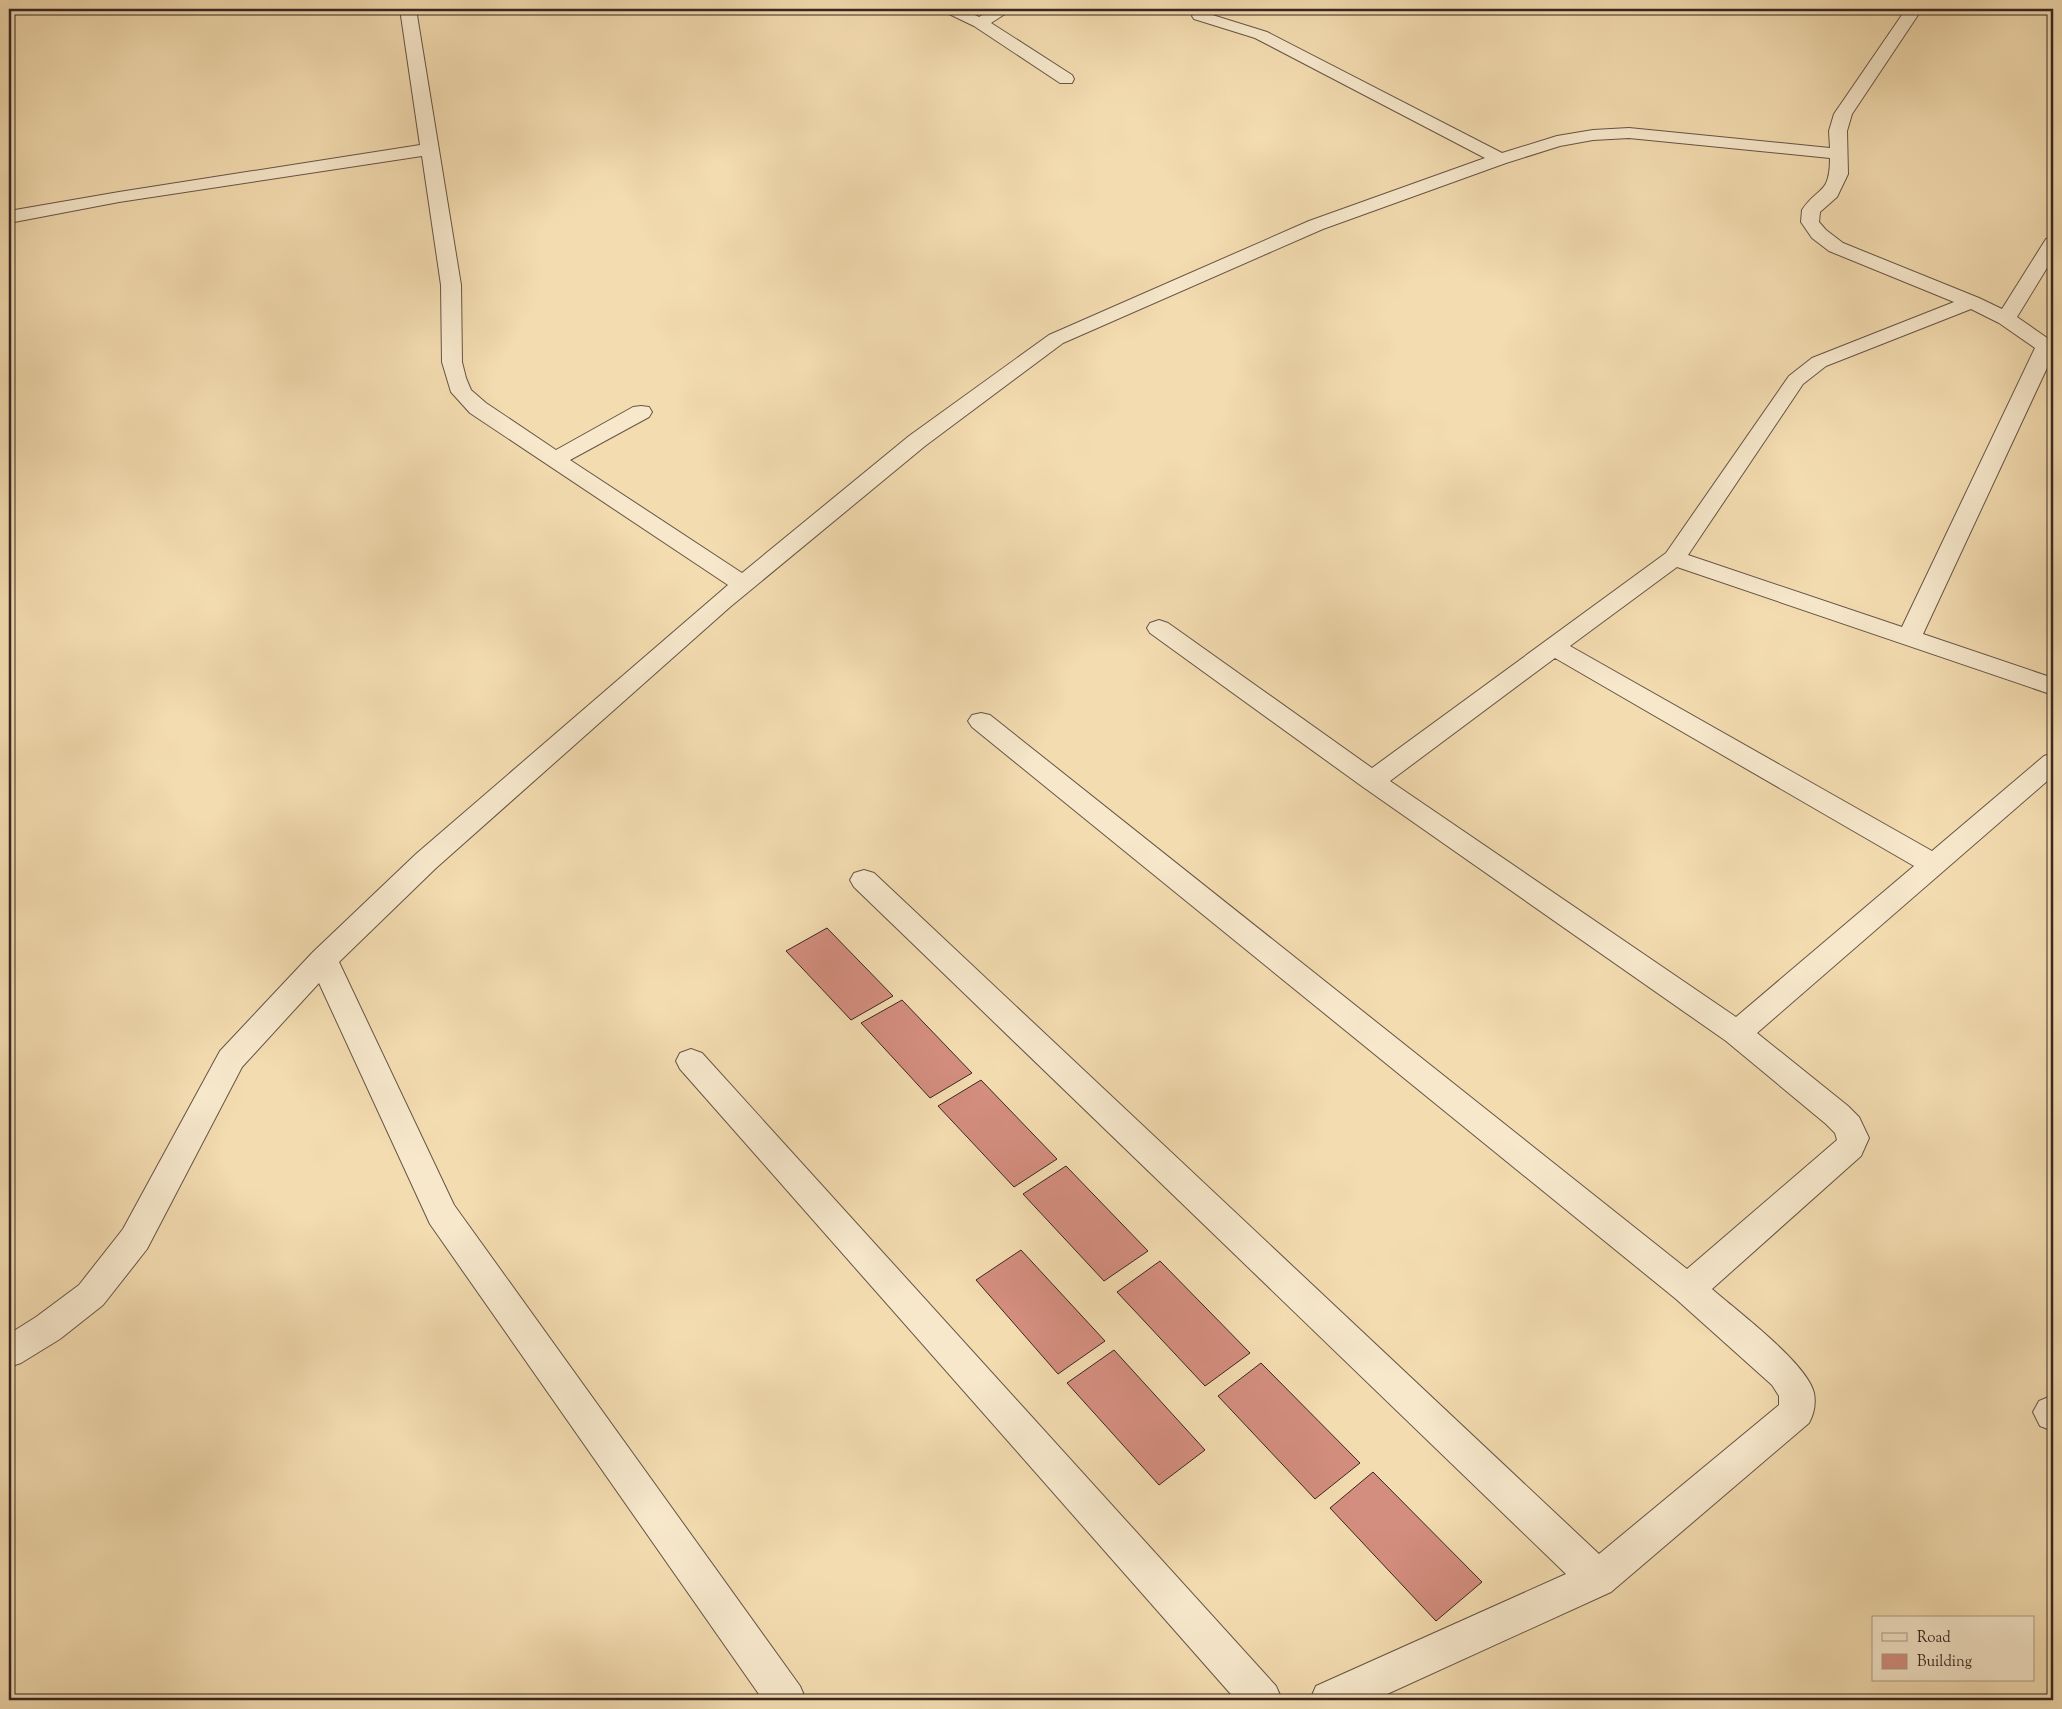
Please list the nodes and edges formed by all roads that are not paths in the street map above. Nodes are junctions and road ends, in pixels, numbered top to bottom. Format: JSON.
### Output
{"nodes":[{"id":1,"x":408,"y":9,"type":"edge"},
{"id":2,"x":951,"y":9,"type":"edge"},
{"id":3,"x":1002,"y":9,"type":"edge"},
{"id":4,"x":1914,"y":9,"type":"edge"},
{"id":5,"x":1200,"y":16,"type":"dead end"},
{"id":6,"x":980,"y":23,"type":"junction"},
{"id":7,"x":1066,"y":79,"type":"dead end"},
{"id":8,"x":431,"y":149,"type":"junction"},
{"id":9,"x":1840,"y":154,"type":"junction"},
{"id":10,"x":1500,"y":159,"type":"junction"},
{"id":11,"x":9,"y":218,"type":"edge"},
{"id":12,"x":2053,"y":243,"type":"edge"},
{"id":13,"x":1972,"y":302,"type":"junction"},
{"id":14,"x":2006,"y":319,"type":"junction"},
{"id":15,"x":2050,"y":347,"type":"edge"},
{"id":16,"x":641,"y":412,"type":"dead end"},
{"id":17,"x":555,"y":459,"type":"junction"},
{"id":18,"x":1674,"y":558,"type":"junction"},
{"id":19,"x":742,"y":584,"type":"junction"},
{"id":20,"x":1159,"y":628,"type":"dead end"},
{"id":21,"x":1909,"y":638,"type":"junction"},
{"id":22,"x":1554,"y":648,"type":"junction"},
{"id":23,"x":2053,"y":688,"type":"edge"},
{"id":24,"x":981,"y":721,"type":"dead end"},
{"id":25,"x":2053,"y":762,"type":"edge"},
{"id":26,"x":1372,"y":780,"type":"junction"},
{"id":27,"x":1933,"y":864,"type":"junction"},
{"id":28,"x":864,"y":880,"type":"dead end"},
{"id":29,"x":323,"y":960,"type":"junction"},
{"id":30,"x":1737,"y":1033,"type":"junction"},
{"id":31,"x":691,"y":1061,"type":"dead end"},
{"id":32,"x":1688,"y":1289,"type":"junction"},
{"id":33,"x":9,"y":1352,"type":"edge"},
{"id":34,"x":1598,"y":1579,"type":"junction"},
{"id":35,"x":786,"y":1700,"type":"edge"},
{"id":36,"x":1262,"y":1700,"type":"edge"},
{"id":37,"x":1330,"y":1700,"type":"edge"}],
"edges":[{"from":1,"to":8,"type":"street"},
{"from":2,"to":6,"type":"street"},
{"from":3,"to":6,"type":"street"},
{"from":4,"to":9,"type":"street"},
{"from":5,"to":10,"type":"street"},
{"from":6,"to":7,"type":"street"},
{"from":8,"to":11,"type":"street"},
{"from":8,"to":17,"type":"street"},
{"from":9,"to":10,"type":"street"},
{"from":9,"to":13,"type":"street"},
{"from":10,"to":19,"type":"street"},
{"from":12,"to":14,"type":"street"},
{"from":13,"to":14,"type":"street"},
{"from":13,"to":18,"type":"street"},
{"from":14,"to":15,"type":"street"},
{"from":15,"to":21,"type":"street"},
{"from":16,"to":17,"type":"street"},
{"from":17,"to":19,"type":"street"},
{"from":18,"to":21,"type":"street"},
{"from":18,"to":22,"type":"street"},
{"from":19,"to":29,"type":"street"},
{"from":20,"to":26,"type":"street"},
{"from":21,"to":23,"type":"street"},
{"from":22,"to":26,"type":"street"},
{"from":22,"to":27,"type":"street"},
{"from":24,"to":32,"type":"street"},
{"from":25,"to":27,"type":"street"},
{"from":26,"to":30,"type":"street"},
{"from":27,"to":30,"type":"street"},
{"from":28,"to":34,"type":"street"},
{"from":29,"to":33,"type":"street"},
{"from":29,"to":35,"type":"street"},
{"from":30,"to":32,"type":"street"},
{"from":31,"to":36,"type":"street"},
{"from":32,"to":34,"type":"street"},
{"from":34,"to":37,"type":"street"}]}
